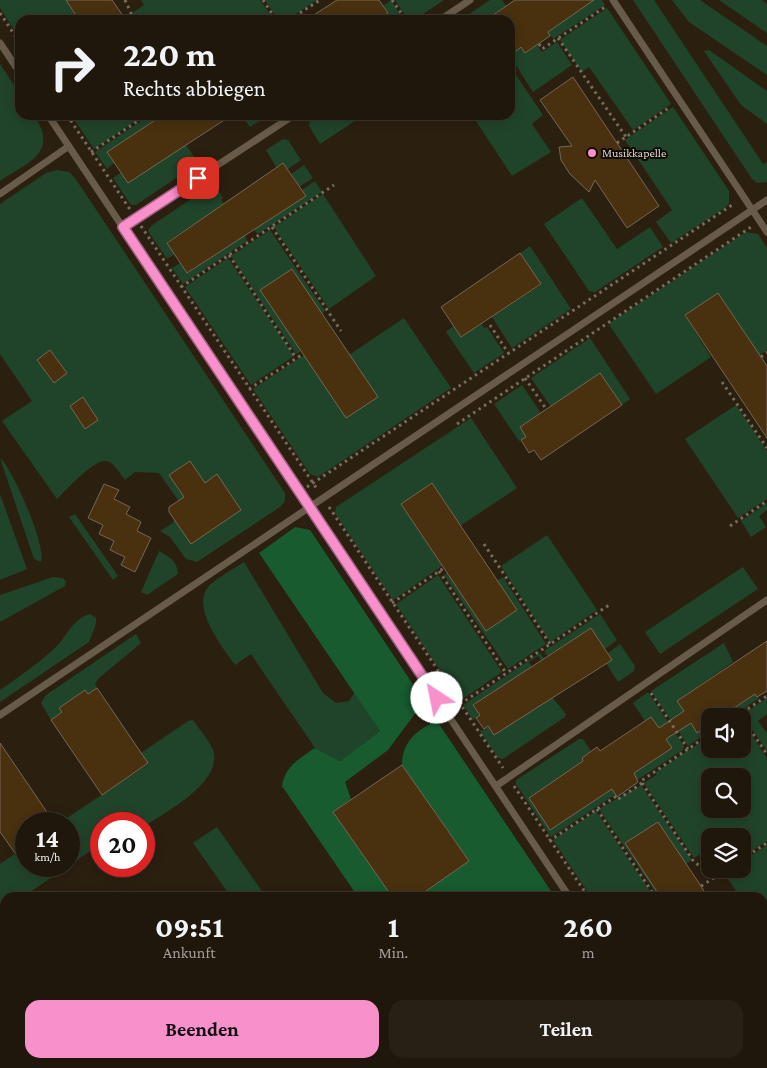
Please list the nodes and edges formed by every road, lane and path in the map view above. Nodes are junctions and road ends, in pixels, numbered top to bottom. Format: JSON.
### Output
{"nodes":[{"id":1,"x":125,"y":0,"type":"edge"},
{"id":2,"x":263,"y":0,"type":"edge"},
{"id":3,"x":320,"y":0,"type":"edge"},
{"id":4,"x":392,"y":0,"type":"edge"},
{"id":5,"x":470,"y":0,"type":"edge"},
{"id":6,"x":614,"y":0,"type":"edge"},
{"id":7,"x":0,"y":13,"type":"edge"},
{"id":8,"x":132,"y":15,"type":"edge"},
{"id":9,"x":273,"y":15,"type":"edge"},
{"id":10,"x":297,"y":15,"type":"edge"},
{"id":11,"x":402,"y":15,"type":"edge"},
{"id":12,"x":448,"y":15,"type":"edge"},
{"id":13,"x":15,"y":36,"type":"edge"},
{"id":14,"x":558,"y":38,"type":"junction"},
{"id":15,"x":0,"y":43,"type":"edge"},
{"id":16,"x":539,"y":44,"type":"dead end"},
{"id":17,"x":15,"y":66,"type":"edge"},
{"id":18,"x":680,"y":100,"type":"junction"},
{"id":19,"x":51,"y":120,"type":"edge"},
{"id":20,"x":286,"y":120,"type":"edge"},
{"id":21,"x":138,"y":121,"type":"edge"},
{"id":22,"x":626,"y":137,"type":"junction"},
{"id":23,"x":617,"y":143,"type":"dead end"},
{"id":24,"x":69,"y":146,"type":"junction"},
{"id":25,"x":79,"y":161,"type":"junction"},
{"id":26,"x":334,"y":186,"type":"dead end"},
{"id":27,"x":0,"y":194,"type":"edge"},
{"id":28,"x":744,"y":197,"type":"junction"},
{"id":29,"x":767,"y":200,"type":"edge"},
{"id":30,"x":752,"y":209,"type":"junction"},
{"id":31,"x":123,"y":227,"type":"junction"},
{"id":32,"x":272,"y":227,"type":"junction"},
{"id":33,"x":767,"y":232,"type":"edge"},
{"id":34,"x":229,"y":255,"type":"junction"},
{"id":35,"x":168,"y":296,"type":"junction"},
{"id":36,"x":341,"y":331,"type":"dead end"},
{"id":37,"x":767,"y":353,"type":"edge"},
{"id":38,"x":303,"y":354,"type":"dead end"},
{"id":39,"x":760,"y":357,"type":"dead end"},
{"id":40,"x":296,"y":358,"type":"junction"},
{"id":41,"x":722,"y":382,"type":"dead end"},
{"id":42,"x":237,"y":398,"type":"junction"},
{"id":43,"x":767,"y":448,"type":"edge"},
{"id":44,"x":299,"y":492,"type":"junction"},
{"id":45,"x":767,"y":501,"type":"edge"},
{"id":46,"x":310,"y":508,"type":"junction"},
{"id":47,"x":730,"y":526,"type":"dead end"},
{"id":48,"x":484,"y":544,"type":"dead end"},
{"id":49,"x":444,"y":568,"type":"dead end"},
{"id":50,"x":439,"y":572,"type":"junction"},
{"id":51,"x":767,"y":600,"type":"edge"},
{"id":52,"x":609,"y":605,"type":"dead end"},
{"id":53,"x":380,"y":612,"type":"junction"},
{"id":54,"x":550,"y":644,"type":"junction"},
{"id":55,"x":506,"y":673,"type":"junction"},
{"id":56,"x":644,"y":684,"type":"junction"},
{"id":57,"x":767,"y":696,"type":"edge"},
{"id":58,"x":751,"y":708,"type":"edge"},
{"id":59,"x":447,"y":713,"type":"junction"},
{"id":60,"x":0,"y":715,"type":"edge"},
{"id":61,"x":751,"y":731,"type":"edge"},
{"id":62,"x":701,"y":740,"type":"edge"},
{"id":63,"x":688,"y":749,"type":"junction"},
{"id":64,"x":767,"y":754,"type":"edge"},
{"id":65,"x":642,"y":783,"type":"junction"},
{"id":66,"x":496,"y":786,"type":"junction"},
{"id":67,"x":598,"y":808,"type":"junction"},
{"id":68,"x":767,"y":843,"type":"edge"},
{"id":69,"x":538,"y":848,"type":"junction"},
{"id":70,"x":751,"y":853,"type":"edge"},
{"id":71,"x":701,"y":866,"type":"edge"},
{"id":72,"x":714,"y":878,"type":"edge"},
{"id":73,"x":701,"y":886,"type":"dead end"},
{"id":74,"x":566,"y":892,"type":"edge"},
{"id":75,"x":652,"y":892,"type":"edge"}],
"edges":[{"from":1,"to":8,"type":"path"},
{"from":2,"to":9,"type":"path"},
{"from":3,"to":10,"type":"path"},
{"from":4,"to":11,"type":"path"},
{"from":5,"to":12,"type":"lane"},
{"from":6,"to":14,"type":"path"},
{"from":6,"to":18,"type":"lane"},
{"from":7,"to":13,"type":"path"},
{"from":14,"to":16,"type":"path"},
{"from":14,"to":22,"type":"path"},
{"from":15,"to":17,"type":"lane"},
{"from":18,"to":22,"type":"path"},
{"from":18,"to":28,"type":"lane"},
{"from":19,"to":24,"type":"lane"},
{"from":20,"to":31,"type":"lane"},
{"from":21,"to":25,"type":"path"},
{"from":22,"to":23,"type":"path"},
{"from":24,"to":25,"type":"lane"},
{"from":24,"to":27,"type":"lane"},
{"from":25,"to":31,"type":"lane"},
{"from":26,"to":32,"type":"path"},
{"from":28,"to":30,"type":"lane"},
{"from":28,"to":44,"type":"path"},
{"from":29,"to":30,"type":"lane"},
{"from":30,"to":33,"type":"lane"},
{"from":30,"to":46,"type":"lane"},
{"from":31,"to":35,"type":"lane"},
{"from":32,"to":34,"type":"path"},
{"from":32,"to":36,"type":"path"},
{"from":34,"to":35,"type":"path"},
{"from":34,"to":40,"type":"path"},
{"from":35,"to":42,"type":"lane"},
{"from":37,"to":39,"type":"path"},
{"from":38,"to":40,"type":"path"},
{"from":40,"to":42,"type":"path"},
{"from":41,"to":43,"type":"path"},
{"from":42,"to":44,"type":"lane"},
{"from":44,"to":46,"type":"lane"},
{"from":45,"to":47,"type":"path"},
{"from":46,"to":53,"type":"lane"},
{"from":46,"to":60,"type":"lane"},
{"from":48,"to":54,"type":"path"},
{"from":49,"to":50,"type":"path"},
{"from":50,"to":53,"type":"path"},
{"from":50,"to":55,"type":"path"},
{"from":51,"to":56,"type":"lane"},
{"from":52,"to":54,"type":"path"},
{"from":53,"to":59,"type":"lane"},
{"from":54,"to":55,"type":"path"},
{"from":55,"to":59,"type":"path"},
{"from":56,"to":63,"type":"path"},
{"from":56,"to":66,"type":"lane"},
{"from":57,"to":58,"type":"path"},
{"from":59,"to":66,"type":"lane"},
{"from":61,"to":64,"type":"path"},
{"from":62,"to":63,"type":"path"},
{"from":63,"to":65,"type":"path"},
{"from":65,"to":67,"type":"path"},
{"from":65,"to":71,"type":"path"},
{"from":66,"to":69,"type":"lane"},
{"from":67,"to":69,"type":"path"},
{"from":67,"to":75,"type":"path"},
{"from":68,"to":70,"type":"path"},
{"from":69,"to":74,"type":"lane"},
{"from":72,"to":73,"type":"path"}]}
